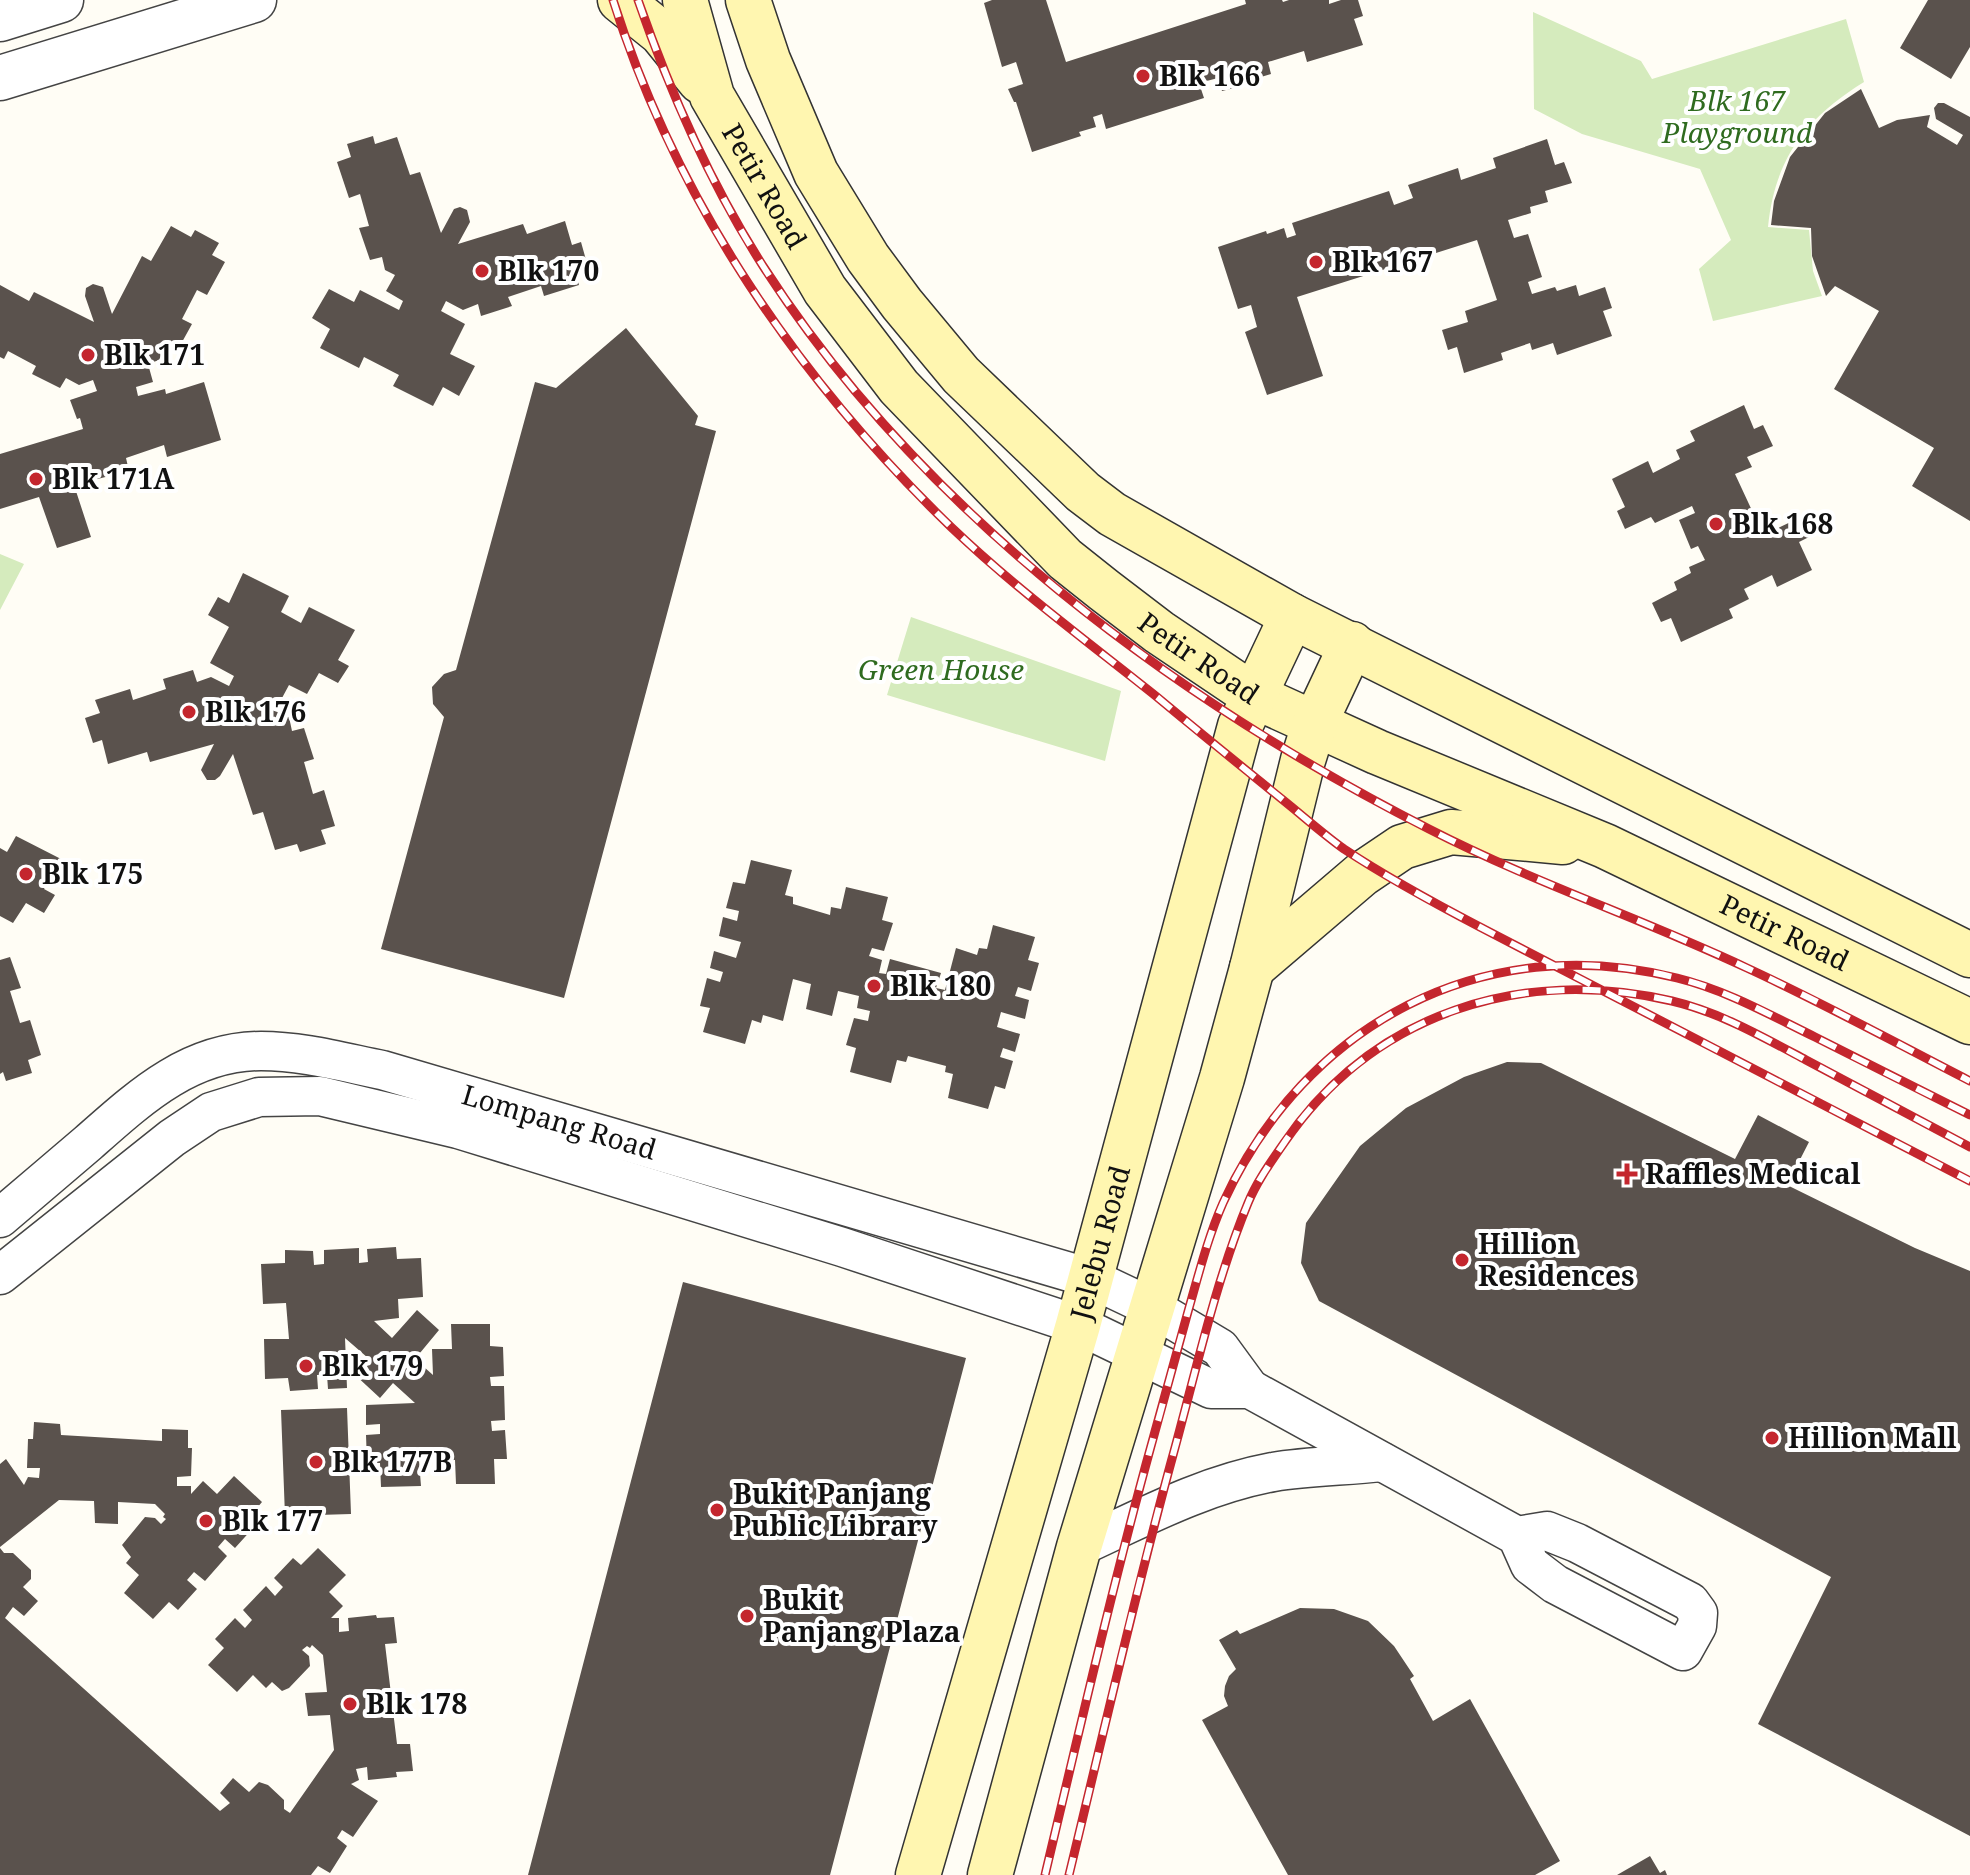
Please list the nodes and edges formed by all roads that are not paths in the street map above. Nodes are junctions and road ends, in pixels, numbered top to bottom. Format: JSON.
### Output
{"nodes":[{"id":1,"x":61,"y":0,"type":"edge"},
{"id":2,"x":254,"y":0,"type":"edge"},
{"id":3,"x":620,"y":0,"type":"edge"},
{"id":4,"x":685,"y":0,"type":"edge"},
{"id":5,"x":748,"y":0,"type":"edge"},
{"id":6,"x":775,"y":0,"type":"edge"},
{"id":7,"x":0,"y":19,"type":"edge"},
{"id":8,"x":768,"y":60,"type":"junction"},
{"id":9,"x":0,"y":78,"type":"edge"},
{"id":10,"x":712,"y":96,"type":"junction"},
{"id":11,"x":1292,"y":616,"type":"junction"},
{"id":12,"x":1352,"y":644,"type":"junction"},
{"id":13,"x":1254,"y":696,"type":"junction"},
{"id":14,"x":1314,"y":725,"type":"junction"},
{"id":15,"x":1627,"y":782,"type":"junction"},
{"id":16,"x":1614,"y":851,"type":"junction"},
{"id":17,"x":1970,"y":955,"type":"edge"},
{"id":18,"x":1252,"y":968,"type":"junction"},
{"id":19,"x":1970,"y":1022,"type":"edge"},
{"id":20,"x":0,"y":1218,"type":"edge"},
{"id":21,"x":0,"y":1275,"type":"edge"},
{"id":22,"x":1090,"y":1278,"type":"junction"},
{"id":23,"x":1153,"y":1308,"type":"junction"},
{"id":24,"x":1078,"y":1325,"type":"junction"},
{"id":25,"x":1139,"y":1353,"type":"junction"},
{"id":26,"x":1250,"y":1389,"type":"junction"},
{"id":27,"x":1382,"y":1462,"type":"junction"},
{"id":28,"x":1517,"y":1536,"type":"dead end"},
{"id":29,"x":1079,"y":1547,"type":"junction"},
{"id":30,"x":918,"y":1875,"type":"edge"},
{"id":31,"x":990,"y":1875,"type":"edge"}],
"edges":[{"from":1,"to":7,"type":"street"},
{"from":2,"to":9,"type":"street"},
{"from":3,"to":10,"type":"main road"},
{"from":4,"to":10,"type":"main road","name":"Petir Road"},
{"from":5,"to":8,"type":"main road","name":"Petir Road"},
{"from":6,"to":8,"type":"main road"},
{"from":8,"to":11,"type":"main road","name":"Petir Road"},
{"from":10,"to":13,"type":"main road","name":"Petir Road"},
{"from":11,"to":12,"type":"main road","name":"Petir Road"},
{"from":11,"to":13,"type":"main road","name":"Jelebu Road"},
{"from":12,"to":14,"type":"main road"},
{"from":12,"to":15,"type":"main road","name":"Petir Road"},
{"from":13,"to":14,"type":"main road","name":"Petir Road"},
{"from":13,"to":22,"type":"main road","name":"Jelebu Road"},
{"from":14,"to":16,"type":"main road","name":"Petir Road"},
{"from":14,"to":18,"type":"main road"},
{"from":15,"to":16,"type":"main road"},
{"from":15,"to":17,"type":"main road","name":"Petir Road"},
{"from":16,"to":18,"type":"main road"},
{"from":16,"to":19,"type":"main road","name":"Petir Road"},
{"from":18,"to":23,"type":"main road"},
{"from":20,"to":22,"type":"street","name":"Lompang Road"},
{"from":21,"to":24,"type":"street","name":"Lompang Road"},
{"from":22,"to":23,"type":"street","name":"Lompang Road"},
{"from":22,"to":24,"type":"main road","name":"Jelebu Road"},
{"from":23,"to":25,"type":"main road"},
{"from":23,"to":26,"type":"street","name":"Lompang Road"},
{"from":24,"to":25,"type":"street","name":"Lompang Road"},
{"from":24,"to":30,"type":"main road","name":"Jelebu Road"},
{"from":25,"to":26,"type":"street"},
{"from":25,"to":29,"type":"main road"},
{"from":26,"to":27,"type":"street"},
{"from":27,"to":28,"type":"street"},
{"from":27,"to":29,"type":"street"},
{"from":29,"to":31,"type":"main road"}]}
